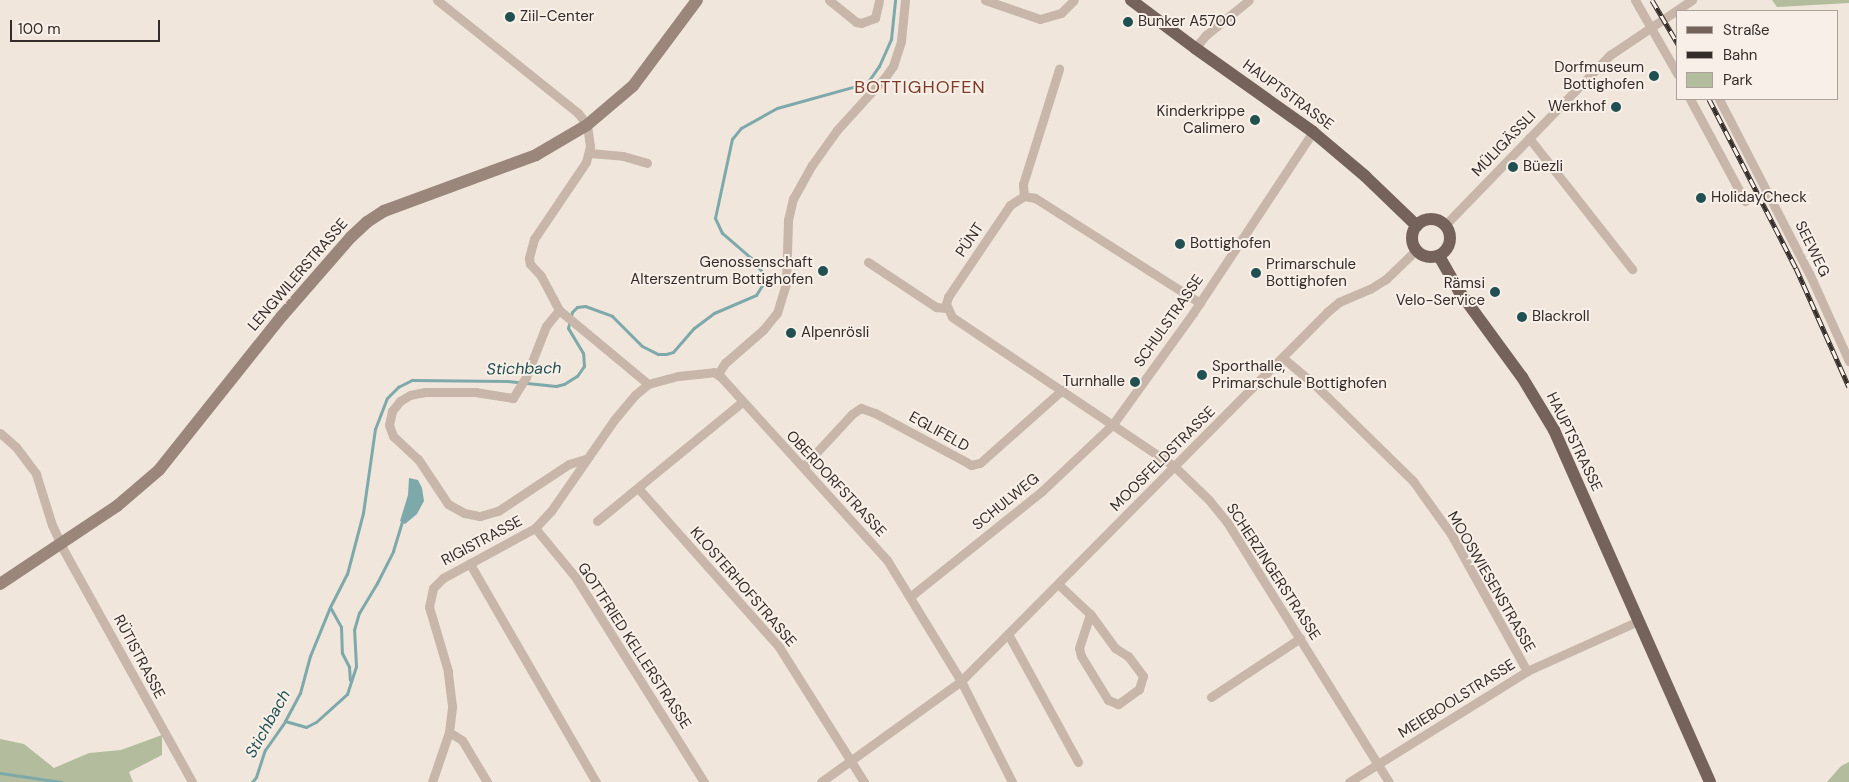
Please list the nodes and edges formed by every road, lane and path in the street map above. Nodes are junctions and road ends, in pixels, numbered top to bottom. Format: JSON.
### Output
{"nodes":[{"id":1,"x":436,"y":0,"type":"edge"},
{"id":2,"x":697,"y":0,"type":"edge"},
{"id":3,"x":829,"y":0,"type":"edge"},
{"id":4,"x":879,"y":0,"type":"edge"},
{"id":5,"x":905,"y":0,"type":"edge"},
{"id":6,"x":985,"y":0,"type":"edge"},
{"id":7,"x":1074,"y":0,"type":"edge"},
{"id":8,"x":1249,"y":0,"type":"edge"},
{"id":9,"x":1635,"y":0,"type":"edge"},
{"id":10,"x":1692,"y":0,"type":"edge"},
{"id":11,"x":1130,"y":1,"type":"edge"},
{"id":12,"x":1683,"y":10,"type":"edge"},
{"id":13,"x":1676,"y":18,"type":"edge"},
{"id":14,"x":1653,"y":28,"type":"junction"},
{"id":15,"x":1194,"y":48,"type":"junction"},
{"id":16,"x":1059,"y":70,"type":"dead end"},
{"id":17,"x":1676,"y":71,"type":"edge"},
{"id":18,"x":1691,"y":100,"type":"edge"},
{"id":19,"x":1720,"y":100,"type":"edge"},
{"id":20,"x":587,"y":125,"type":"junction"},
{"id":21,"x":1313,"y":132,"type":"junction"},
{"id":22,"x":1529,"y":138,"type":"junction"},
{"id":23,"x":590,"y":152,"type":"junction"},
{"id":24,"x":647,"y":163,"type":"dead end"},
{"id":25,"x":1024,"y":196,"type":"junction"},
{"id":26,"x":1744,"y":201,"type":"dead end"},
{"id":27,"x":1445,"y":225,"type":"junction"},
{"id":28,"x":1417,"y":226,"type":"junction"},
{"id":29,"x":1416,"y":250,"type":"junction"},
{"id":30,"x":1439,"y":256,"type":"junction"},
{"id":31,"x":868,"y":262,"type":"dead end"},
{"id":32,"x":1632,"y":269,"type":"dead end"},
{"id":33,"x":1200,"y":303,"type":"junction"},
{"id":34,"x":946,"y":308,"type":"junction"},
{"id":35,"x":562,"y":313,"type":"junction"},
{"id":36,"x":1282,"y":358,"type":"junction"},
{"id":37,"x":1849,"y":361,"type":"edge"},
{"id":38,"x":718,"y":374,"type":"junction"},
{"id":39,"x":648,"y":384,"type":"junction"},
{"id":40,"x":1062,"y":390,"type":"junction"},
{"id":41,"x":742,"y":402,"type":"junction"},
{"id":42,"x":1112,"y":424,"type":"junction"},
{"id":43,"x":0,"y":433,"type":"edge"},
{"id":44,"x":585,"y":459,"type":"junction"},
{"id":45,"x":1175,"y":466,"type":"junction"},
{"id":46,"x":803,"y":467,"type":"junction"},
{"id":47,"x":638,"y":488,"type":"junction"},
{"id":48,"x":597,"y":521,"type":"dead end"},
{"id":49,"x":535,"y":528,"type":"junction"},
{"id":50,"x":62,"y":544,"type":"junction"},
{"id":51,"x":470,"y":564,"type":"junction"},
{"id":52,"x":0,"y":584,"type":"edge"},
{"id":53,"x":1058,"y":584,"type":"junction"},
{"id":54,"x":911,"y":596,"type":"junction"},
{"id":55,"x":1090,"y":614,"type":"junction"},
{"id":56,"x":1638,"y":621,"type":"junction"},
{"id":57,"x":1008,"y":634,"type":"junction"},
{"id":58,"x":1300,"y":638,"type":"junction"},
{"id":59,"x":1527,"y":672,"type":"junction"},
{"id":60,"x":961,"y":681,"type":"junction"},
{"id":61,"x":1211,"y":697,"type":"dead end"},
{"id":62,"x":449,"y":732,"type":"junction"},
{"id":63,"x":851,"y":761,"type":"junction"},
{"id":64,"x":1078,"y":762,"type":"dead end"},
{"id":65,"x":1378,"y":764,"type":"junction"},
{"id":66,"x":192,"y":782,"type":"edge"},
{"id":67,"x":432,"y":782,"type":"edge"},
{"id":68,"x":487,"y":782,"type":"edge"},
{"id":69,"x":596,"y":782,"type":"edge"},
{"id":70,"x":704,"y":782,"type":"edge"},
{"id":71,"x":821,"y":782,"type":"edge"},
{"id":72,"x":864,"y":782,"type":"edge"},
{"id":73,"x":1012,"y":782,"type":"edge"},
{"id":74,"x":1349,"y":782,"type":"edge"},
{"id":75,"x":1389,"y":782,"type":"edge"},
{"id":76,"x":1710,"y":782,"type":"edge"}],
"edges":[{"from":1,"to":20,"type":"street"},
{"from":2,"to":20,"type":"street","name":"LENGWILERSTRASSE"},
{"from":3,"to":4,"type":"street"},
{"from":5,"to":38,"type":"street"},
{"from":6,"to":7,"type":"street"},
{"from":8,"to":15,"type":"street"},
{"from":9,"to":14,"type":"street"},
{"from":10,"to":12,"type":"street","name":"MÜLIGÄSSLI"},
{"from":11,"to":15,"type":"main road","name":"HAUPTSTRASSE"},
{"from":13,"to":14,"type":"street","name":"MÜLIGÄSSLI"},
{"from":14,"to":17,"type":"street"},
{"from":14,"to":22,"type":"street","name":"MÜLIGÄSSLI"},
{"from":15,"to":21,"type":"main road","name":"HAUPTSTRASSE"},
{"from":16,"to":25,"type":"street"},
{"from":18,"to":26,"type":"street"},
{"from":19,"to":37,"type":"street","name":"SEEWEG"},
{"from":20,"to":23,"type":"street"},
{"from":20,"to":50,"type":"street","name":"LENGWILERSTRASSE"},
{"from":21,"to":28,"type":"main road","name":"HAUPTSTRASSE"},
{"from":21,"to":33,"type":"street","name":"SCHULSTRASSE"},
{"from":22,"to":27,"type":"street","name":"MÜLIGÄSSLI"},
{"from":22,"to":32,"type":"street"},
{"from":23,"to":24,"type":"street"},
{"from":23,"to":35,"type":"street"},
{"from":25,"to":33,"type":"street"},
{"from":25,"to":34,"type":"street","name":"PÜNT"},
{"from":27,"to":28,"type":"main road"},
{"from":27,"to":30,"type":"main road"},
{"from":28,"to":29,"type":"main road"},
{"from":29,"to":30,"type":"main road"},
{"from":29,"to":36,"type":"street","name":"MOOSFELDSTRASSE"},
{"from":30,"to":56,"type":"main road","name":"HAUPTSTRASSE"},
{"from":31,"to":34,"type":"street"},
{"from":33,"to":42,"type":"street","name":"SCHULSTRASSE"},
{"from":34,"to":40,"type":"street"},
{"from":35,"to":39,"type":"street"},
{"from":35,"to":44,"type":"street"},
{"from":36,"to":45,"type":"street","name":"MOOSFELDSTRASSE"},
{"from":36,"to":59,"type":"street","name":"MOOSWIESENSTRASSE"},
{"from":38,"to":39,"type":"street"},
{"from":38,"to":41,"type":"street","name":"OBERDORFSTRASSE"},
{"from":39,"to":44,"type":"street","name":"RIGISTRASSE"},
{"from":40,"to":42,"type":"street"},
{"from":40,"to":46,"type":"street","name":"EGLIFELD"},
{"from":41,"to":46,"type":"street","name":"OBERDORFSTRASSE"},
{"from":41,"to":47,"type":"street"},
{"from":42,"to":45,"type":"street","name":"SCHERZINGERSTRASSE"},
{"from":42,"to":54,"type":"street","name":"SCHULWEG"},
{"from":43,"to":50,"type":"street","name":"RÜTISTRASSE"},
{"from":44,"to":49,"type":"street","name":"RIGISTRASSE"},
{"from":45,"to":53,"type":"street","name":"MOOSFELDSTRASSE"},
{"from":45,"to":58,"type":"street","name":"SCHERZINGERSTRASSE"},
{"from":46,"to":54,"type":"street","name":"OBERDORFSTRASSE"},
{"from":47,"to":48,"type":"street"},
{"from":47,"to":63,"type":"street","name":"KLOSTERHOFSTRASSE"},
{"from":49,"to":51,"type":"street","name":"RIGISTRASSE"},
{"from":49,"to":70,"type":"street","name":"GOTTFRIED KELLERSTRASSE"},
{"from":50,"to":52,"type":"street","name":"LENGWILERSTRASSE"},
{"from":50,"to":66,"type":"street","name":"RÜTISTRASSE"},
{"from":51,"to":62,"type":"street","name":"RIGISTRASSE"},
{"from":51,"to":69,"type":"street"},
{"from":53,"to":55,"type":"street"},
{"from":53,"to":57,"type":"street","name":"MOOSFELDSTRASSE"},
{"from":54,"to":60,"type":"street","name":"OBERDORFSTRASSE"},
{"from":55,"to":55,"type":"street"},
{"from":56,"to":59,"type":"street","name":"MEIEBOOLSTRASSE"},
{"from":56,"to":76,"type":"main road","name":"HAUPTSTRASSE"},
{"from":57,"to":60,"type":"street","name":"MOOSFELDSTRASSE"},
{"from":57,"to":64,"type":"street"},
{"from":58,"to":61,"type":"street"},
{"from":58,"to":65,"type":"street","name":"SCHERZINGERSTRASSE"},
{"from":59,"to":65,"type":"street","name":"MEIEBOOLSTRASSE"},
{"from":60,"to":63,"type":"street","name":"MOOSFELDSTRASSE"},
{"from":60,"to":73,"type":"street","name":"OBERDORFSTRASSE"},
{"from":62,"to":67,"type":"street","name":"RIGISTRASSE"},
{"from":62,"to":68,"type":"street"},
{"from":63,"to":71,"type":"street","name":"MOOSFELDSTRASSE"},
{"from":63,"to":72,"type":"street","name":"KLOSTERHOFSTRASSE"},
{"from":65,"to":74,"type":"street","name":"MEIEBOOLSTRASSE"},
{"from":65,"to":75,"type":"street","name":"SCHERZINGERSTRASSE"}]}
